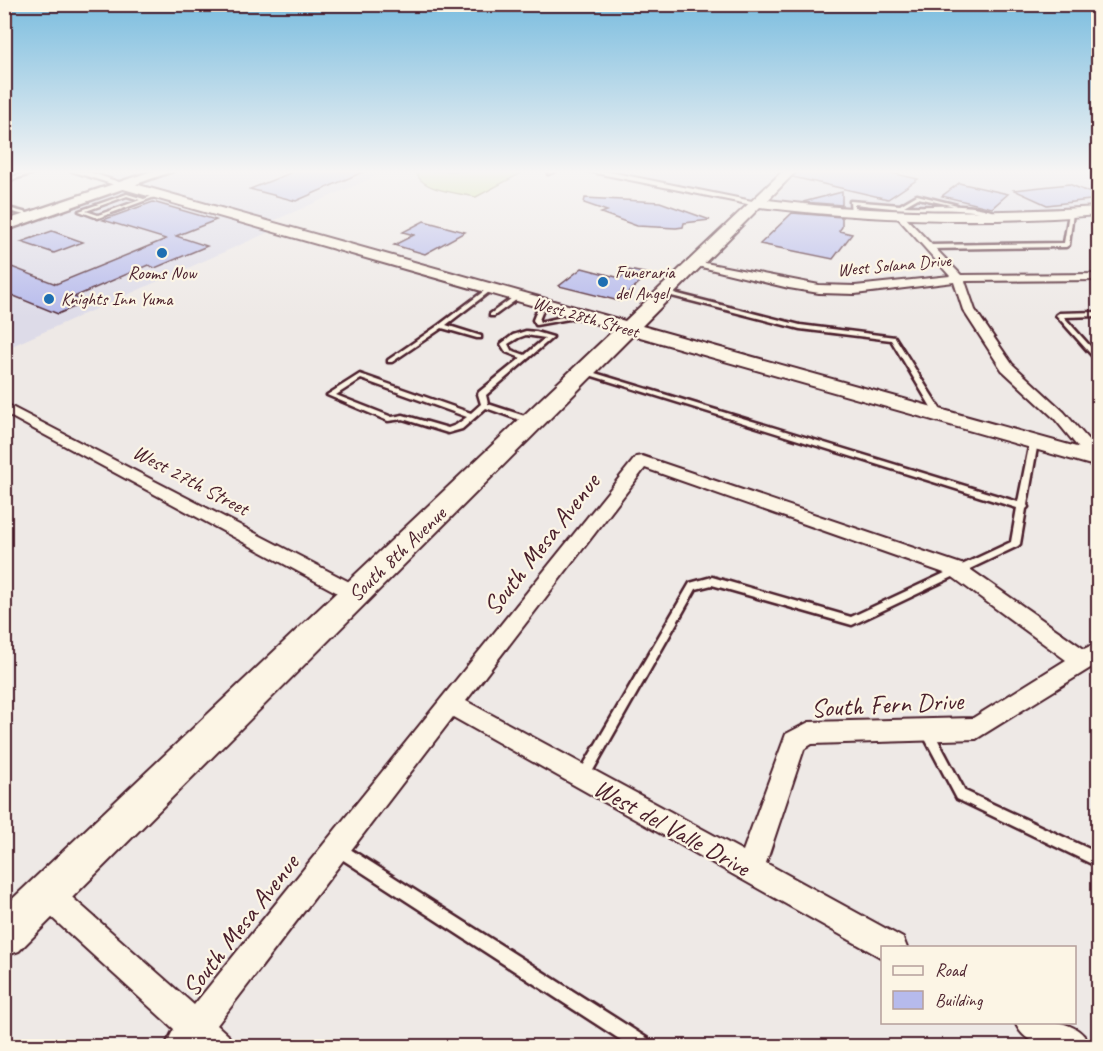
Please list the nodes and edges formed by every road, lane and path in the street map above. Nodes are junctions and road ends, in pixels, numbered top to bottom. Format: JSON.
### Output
{"nodes":[{"id":1,"x":21,"y":220,"type":"edge"},
{"id":2,"x":236,"y":220,"type":"edge"},
{"id":3,"x":740,"y":220,"type":"edge"},
{"id":4,"x":909,"y":220,"type":"edge"},
{"id":5,"x":1070,"y":220,"type":"edge"},
{"id":6,"x":4,"y":226,"type":"edge"},
{"id":7,"x":930,"y":247,"type":"junction"},
{"id":8,"x":696,"y":264,"type":"junction"},
{"id":9,"x":1098,"y":277,"type":"edge"},
{"id":10,"x":958,"y":278,"type":"junction"},
{"id":11,"x":490,"y":289,"type":"junction"},
{"id":12,"x":666,"y":293,"type":"junction"},
{"id":13,"x":517,"y":297,"type":"junction"},
{"id":14,"x":536,"y":303,"type":"junction"},
{"id":15,"x":1098,"y":314,"type":"edge"},
{"id":16,"x":492,"y":315,"type":"dead end"},
{"id":17,"x":580,"y":315,"type":"junction"},
{"id":18,"x":538,"y":324,"type":"junction"},
{"id":19,"x":441,"y":326,"type":"junction"},
{"id":20,"x":629,"y":329,"type":"junction"},
{"id":21,"x":529,"y":331,"type":"junction"},
{"id":22,"x":479,"y":337,"type":"dead end"},
{"id":23,"x":525,"y":357,"type":"junction"},
{"id":24,"x":1098,"y":359,"type":"edge"},
{"id":25,"x":390,"y":361,"type":"dead end"},
{"id":26,"x":585,"y":372,"type":"junction"},
{"id":27,"x":485,"y":405,"type":"junction"},
{"id":28,"x":4,"y":407,"type":"edge"},
{"id":29,"x":940,"y":415,"type":"junction"},
{"id":30,"x":472,"y":416,"type":"junction"},
{"id":31,"x":533,"y":422,"type":"junction"},
{"id":32,"x":1034,"y":442,"type":"junction"},
{"id":33,"x":1098,"y":459,"type":"edge"},
{"id":34,"x":1024,"y":507,"type":"junction"},
{"id":35,"x":957,"y":570,"type":"junction"},
{"id":36,"x":356,"y":594,"type":"junction"},
{"id":37,"x":1091,"y":656,"type":"edge"},
{"id":38,"x":452,"y":705,"type":"junction"},
{"id":39,"x":927,"y":731,"type":"junction"},
{"id":40,"x":583,"y":778,"type":"junction"},
{"id":41,"x":338,"y":848,"type":"junction"},
{"id":42,"x":1098,"y":860,"type":"edge"},
{"id":43,"x":750,"y":870,"type":"junction"},
{"id":44,"x":47,"y":894,"type":"junction"},
{"id":45,"x":4,"y":936,"type":"edge"},
{"id":46,"x":888,"y":946,"type":"edge"},
{"id":47,"x":1032,"y":1024,"type":"edge"},
{"id":48,"x":198,"y":1040,"type":"edge"},
{"id":49,"x":644,"y":1047,"type":"edge"},
{"id":50,"x":1074,"y":1047,"type":"edge"}],
"edges":[{"from":1,"to":6,"type":"main road"},
{"from":2,"to":11,"type":"street","name":"West 28th Street"},
{"from":3,"to":8,"type":"street","name":"South 8th Avenue"},
{"from":4,"to":7,"type":"street"},
{"from":5,"to":7,"type":"lane"},
{"from":7,"to":10,"type":"street"},
{"from":8,"to":10,"type":"street","name":"West Solana Drive"},
{"from":8,"to":12,"type":"street","name":"South 8th Avenue"},
{"from":9,"to":10,"type":"street","name":"West Solana Drive"},
{"from":10,"to":33,"type":"street"},
{"from":11,"to":13,"type":"street","name":"West 28th Street"},
{"from":11,"to":19,"type":"lane"},
{"from":12,"to":20,"type":"street","name":"South 8th Avenue"},
{"from":12,"to":29,"type":"lane"},
{"from":13,"to":14,"type":"street","name":"West 28th Street"},
{"from":13,"to":16,"type":"lane"},
{"from":14,"to":17,"type":"street","name":"West 28th Street"},
{"from":14,"to":18,"type":"lane"},
{"from":15,"to":24,"type":"lane"},
{"from":17,"to":18,"type":"lane"},
{"from":17,"to":20,"type":"street","name":"West 28th Street"},
{"from":18,"to":21,"type":"lane"},
{"from":19,"to":22,"type":"lane"},
{"from":19,"to":25,"type":"lane"},
{"from":20,"to":26,"type":"street","name":"South 8th Avenue"},
{"from":20,"to":29,"type":"street","name":"West 28th Street"},
{"from":21,"to":23,"type":"lane"},
{"from":21,"to":23,"type":"lane"},
{"from":23,"to":27,"type":"lane"},
{"from":26,"to":31,"type":"street","name":"South 8th Avenue"},
{"from":26,"to":34,"type":"lane"},
{"from":27,"to":30,"type":"lane"},
{"from":27,"to":31,"type":"lane"},
{"from":28,"to":36,"type":"street","name":"West 27th Street"},
{"from":29,"to":32,"type":"street","name":"West 28th Street"},
{"from":30,"to":30,"type":"lane"},
{"from":31,"to":36,"type":"street","name":"South 8th Avenue"},
{"from":32,"to":33,"type":"street","name":"West 28th Street"},
{"from":32,"to":34,"type":"lane"},
{"from":34,"to":35,"type":"lane"},
{"from":35,"to":37,"type":"street","name":"South Mesa Avenue"},
{"from":35,"to":38,"type":"street","name":"South Mesa Avenue"},
{"from":35,"to":40,"type":"lane"},
{"from":36,"to":44,"type":"street","name":"South 8th Avenue"},
{"from":37,"to":39,"type":"street","name":"South Fern Drive"},
{"from":38,"to":40,"type":"street","name":"West del Valle Drive"},
{"from":38,"to":41,"type":"street","name":"South Mesa Avenue"},
{"from":39,"to":42,"type":"lane"},
{"from":39,"to":43,"type":"street","name":"South Fern Drive"},
{"from":40,"to":43,"type":"street","name":"West del Valle Drive"},
{"from":41,"to":48,"type":"street","name":"South Mesa Avenue"},
{"from":41,"to":49,"type":"lane"},
{"from":43,"to":46,"type":"street","name":"West del Valle Drive"},
{"from":44,"to":45,"type":"street","name":"South 8th Avenue"},
{"from":44,"to":48,"type":"street"},
{"from":47,"to":50,"type":"street"}]}
